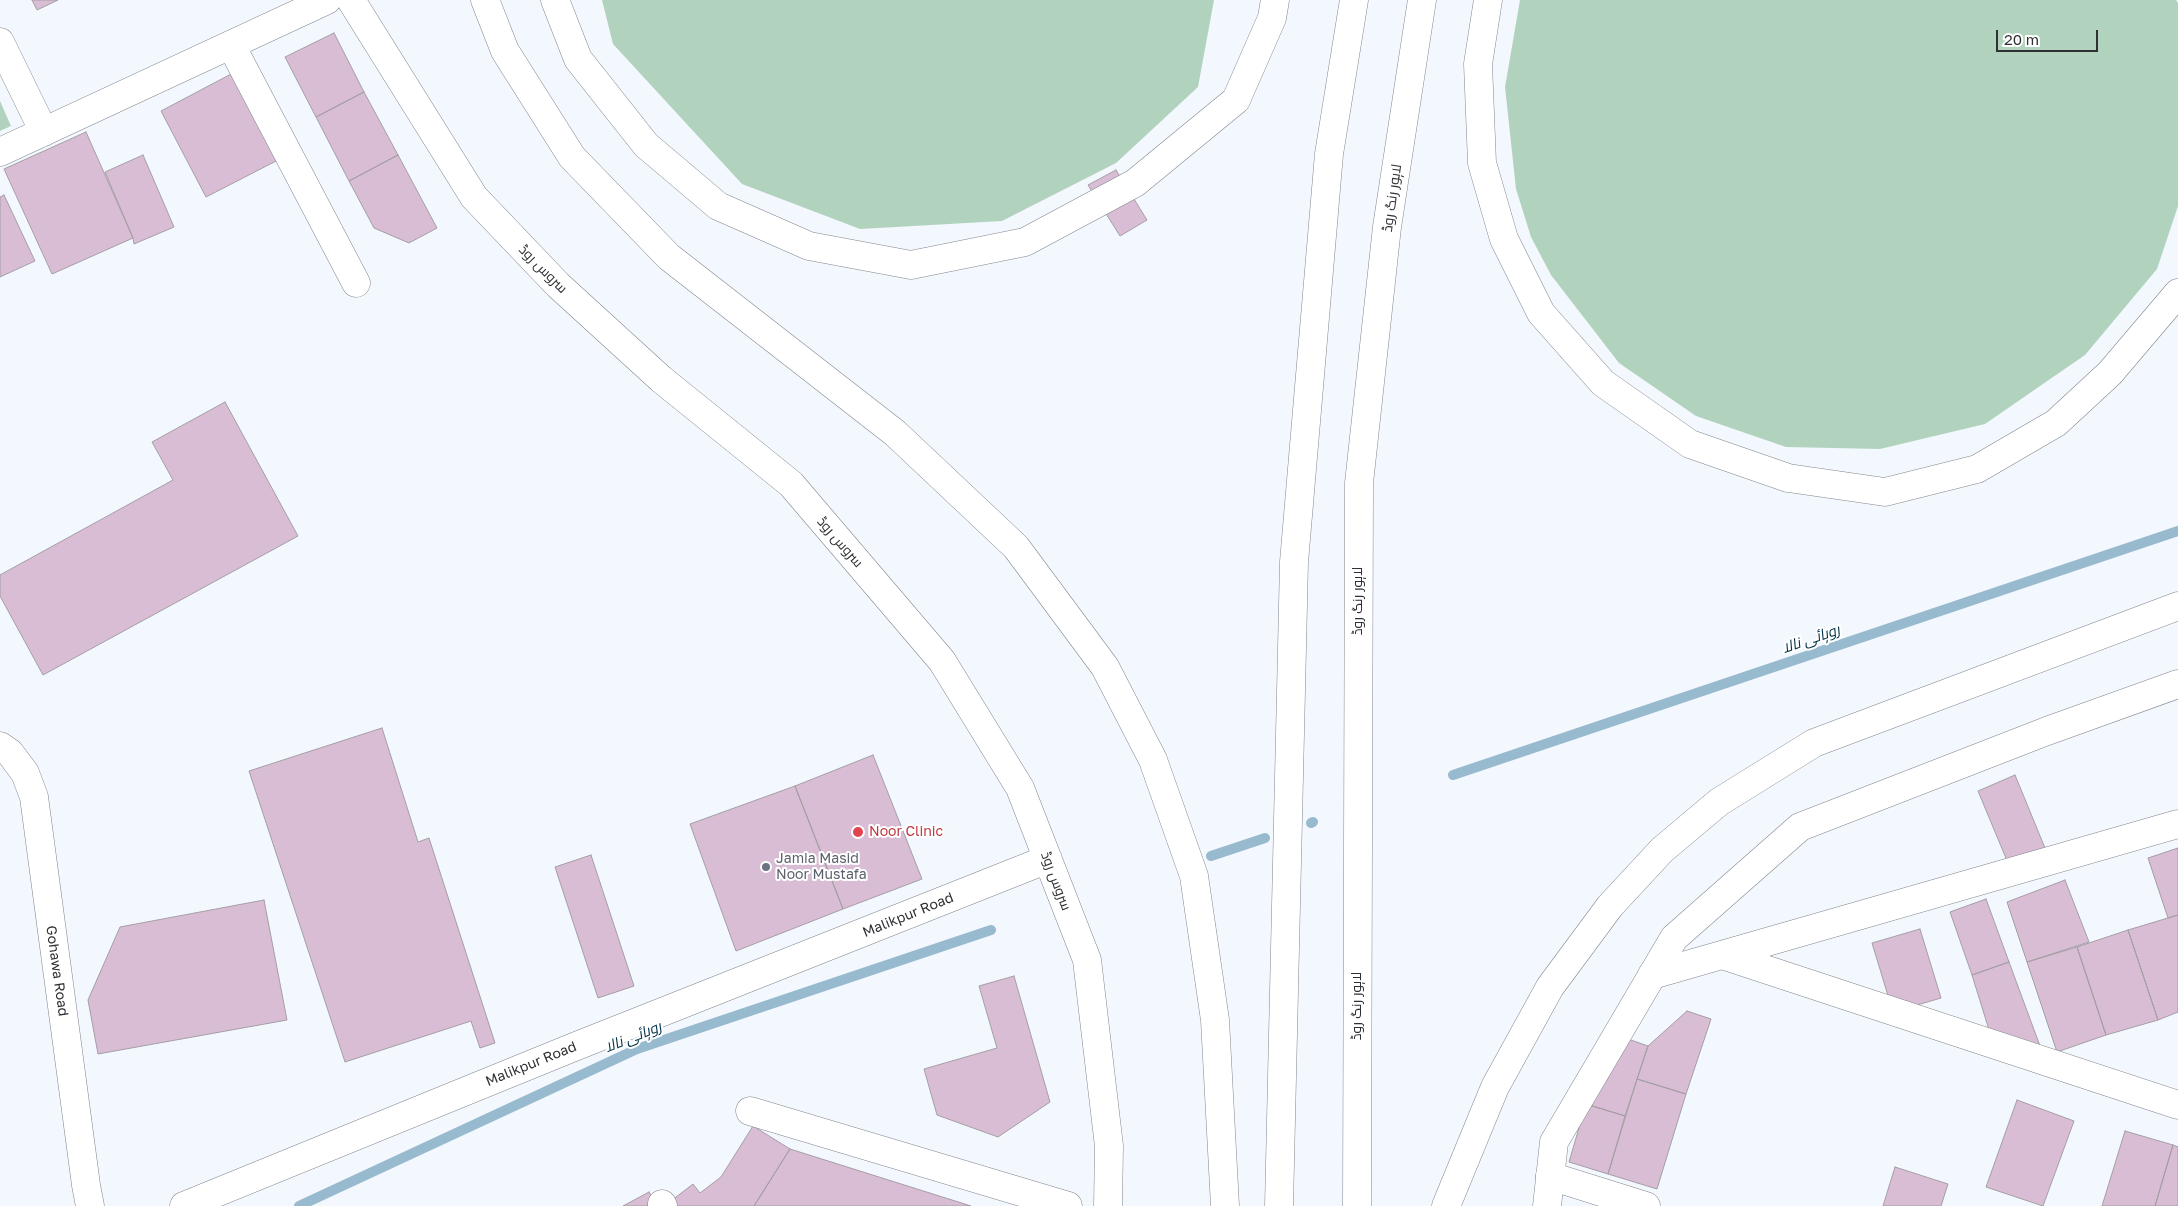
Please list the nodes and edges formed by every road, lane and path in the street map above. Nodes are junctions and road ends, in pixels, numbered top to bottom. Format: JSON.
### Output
{"nodes":[{"id":1,"x":327,"y":0,"type":"edge"},
{"id":2,"x":351,"y":0,"type":"edge"},
{"id":3,"x":485,"y":0,"type":"edge"},
{"id":4,"x":555,"y":0,"type":"edge"},
{"id":5,"x":1275,"y":0,"type":"edge"},
{"id":6,"x":1354,"y":0,"type":"edge"},
{"id":7,"x":1422,"y":0,"type":"edge"},
{"id":8,"x":1488,"y":0,"type":"edge"},
{"id":9,"x":0,"y":42,"type":"edge"},
{"id":10,"x":231,"y":45,"type":"junction"},
{"id":11,"x":44,"y":132,"type":"junction"},
{"id":12,"x":0,"y":152,"type":"edge"},
{"id":13,"x":356,"y":283,"type":"dead end"},
{"id":14,"x":2178,"y":293,"type":"edge"},
{"id":15,"x":2178,"y":606,"type":"edge"},
{"id":16,"x":2178,"y":684,"type":"edge"},
{"id":17,"x":0,"y":746,"type":"edge"},
{"id":18,"x":2178,"y":824,"type":"edge"},
{"id":19,"x":1048,"y":860,"type":"junction"},
{"id":20,"x":1722,"y":955,"type":"junction"},
{"id":21,"x":1652,"y":975,"type":"junction"},
{"id":22,"x":2178,"y":1105,"type":"edge"},
{"id":23,"x":750,"y":1111,"type":"dead end"},
{"id":24,"x":1550,"y":1176,"type":"junction"},
{"id":25,"x":90,"y":1206,"type":"edge"},
{"id":26,"x":184,"y":1206,"type":"edge"},
{"id":27,"x":1068,"y":1206,"type":"edge"},
{"id":28,"x":1108,"y":1206,"type":"edge"},
{"id":29,"x":1226,"y":1206,"type":"edge"},
{"id":30,"x":1279,"y":1206,"type":"edge"},
{"id":31,"x":1356,"y":1206,"type":"edge"},
{"id":32,"x":1446,"y":1206,"type":"edge"},
{"id":33,"x":1547,"y":1206,"type":"edge"},
{"id":34,"x":1646,"y":1206,"type":"edge"}],
"edges":[{"from":1,"to":10,"type":"main road"},
{"from":2,"to":19,"type":"main road","name":"سروس روڈ"},
{"from":3,"to":29,"type":"main road"},
{"from":4,"to":5,"type":"main road"},
{"from":6,"to":30,"type":"main road"},
{"from":7,"to":31,"type":"main road","name":"لاہور رنگ روڈ"},
{"from":8,"to":14,"type":"main road"},
{"from":9,"to":11,"type":"main road"},
{"from":10,"to":11,"type":"main road"},
{"from":10,"to":13,"type":"main road"},
{"from":11,"to":12,"type":"main road"},
{"from":15,"to":32,"type":"main road"},
{"from":16,"to":21,"type":"main road"},
{"from":17,"to":25,"type":"main road","name":"Gohawa Road"},
{"from":18,"to":20,"type":"main road"},
{"from":19,"to":26,"type":"main road","name":"Malikpur Road"},
{"from":19,"to":28,"type":"main road","name":"سروس روڈ"},
{"from":20,"to":21,"type":"main road"},
{"from":20,"to":22,"type":"main road"},
{"from":21,"to":24,"type":"main road"},
{"from":23,"to":27,"type":"main road"},
{"from":24,"to":33,"type":"main road"},
{"from":24,"to":34,"type":"main road"}]}
